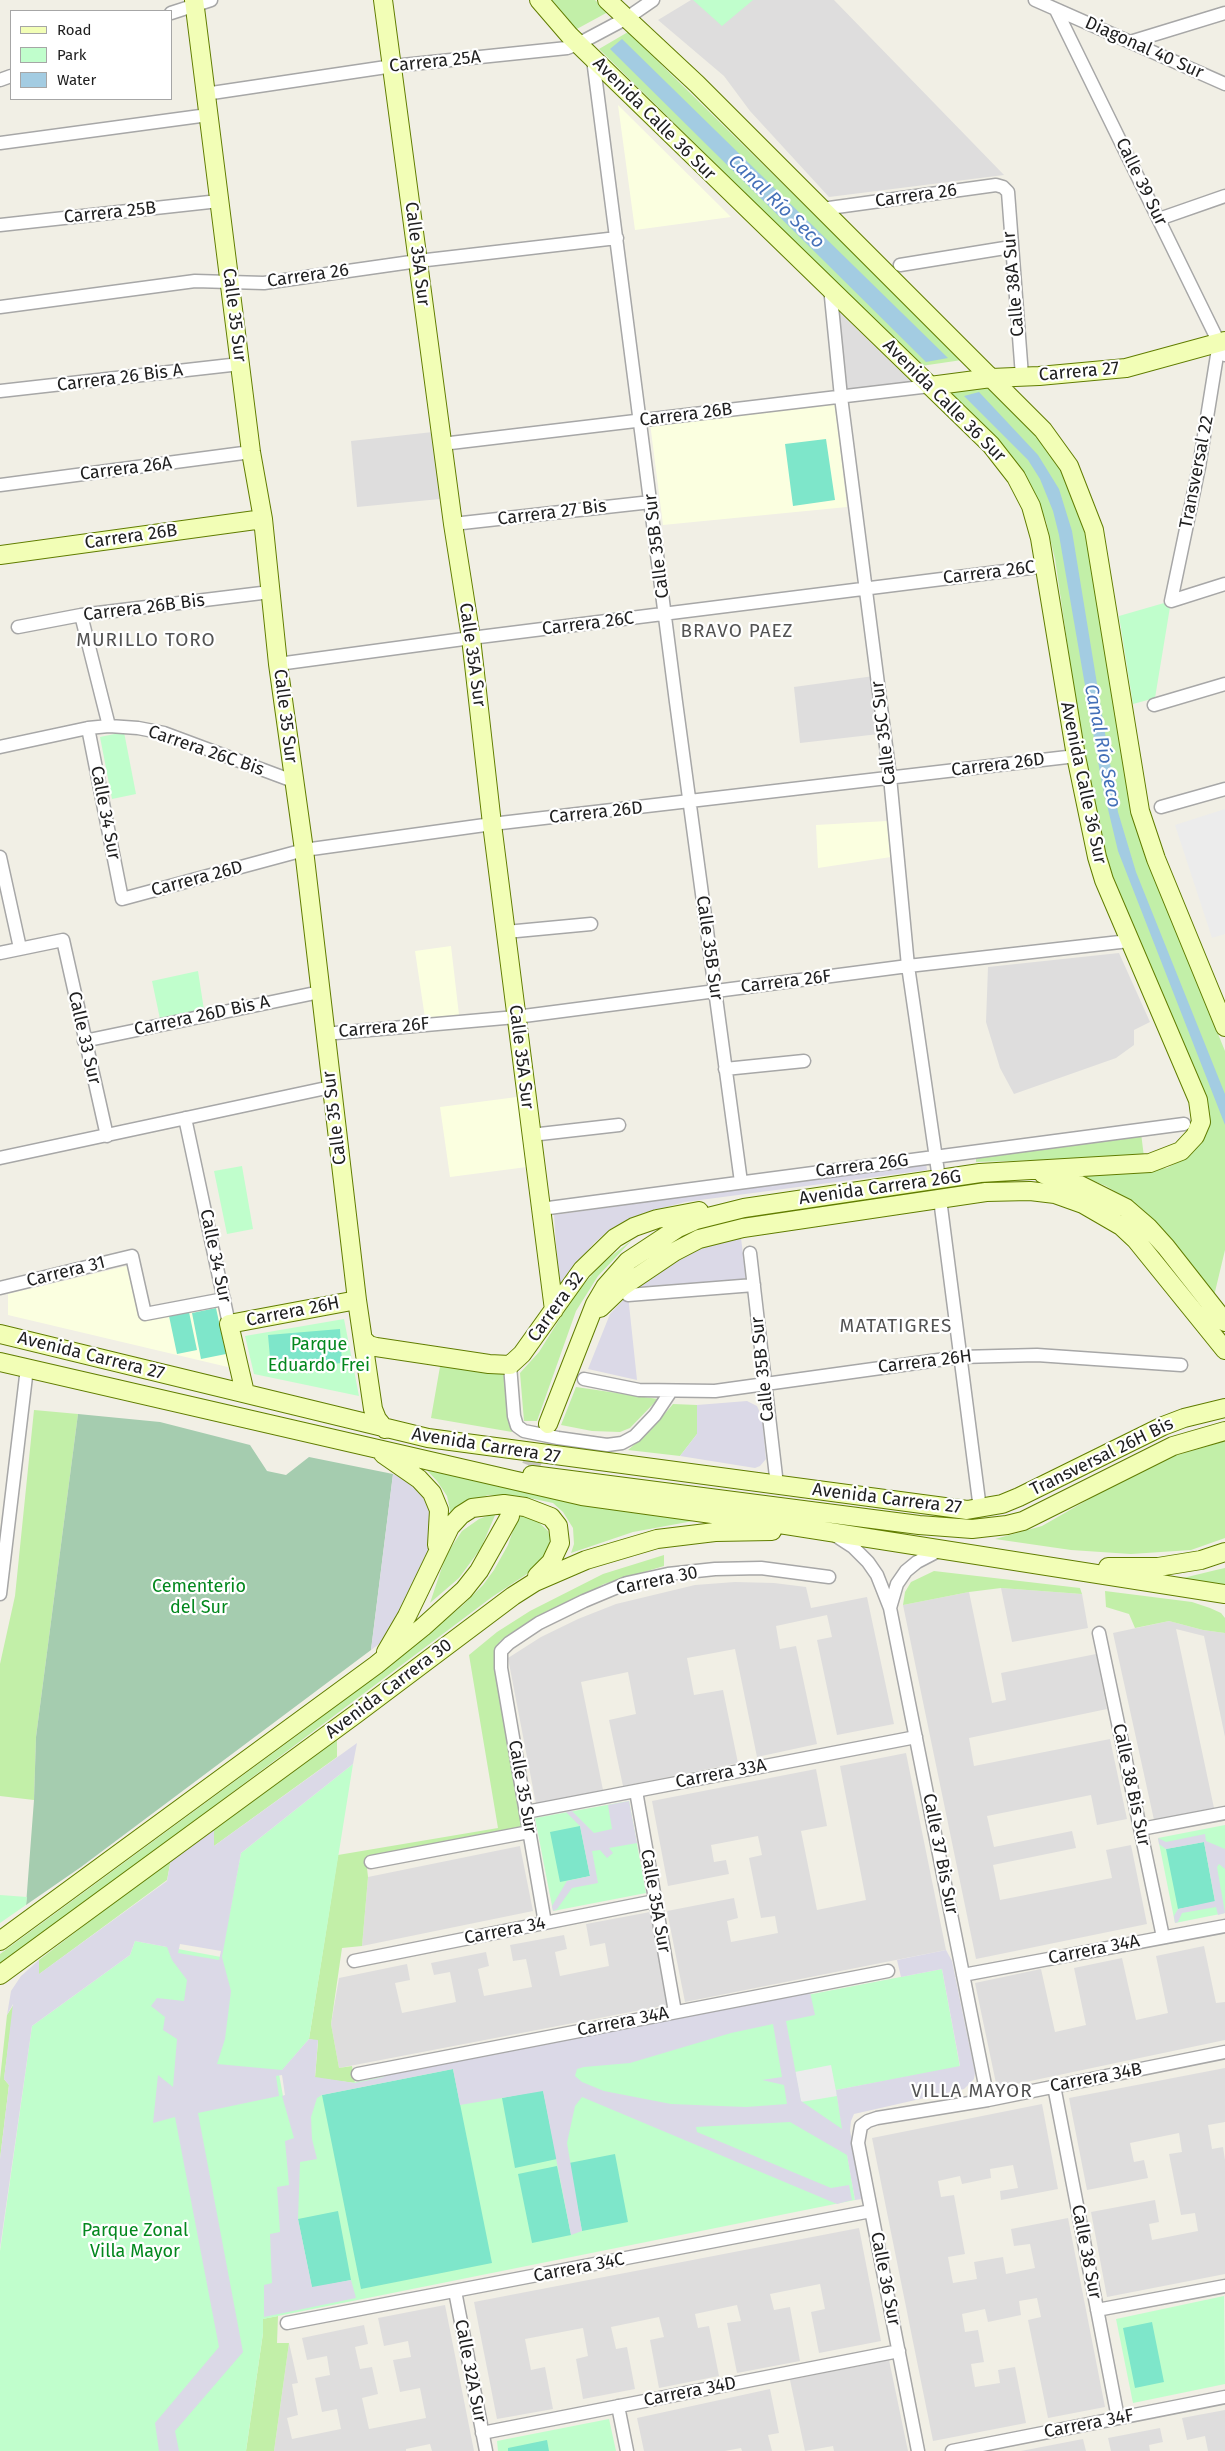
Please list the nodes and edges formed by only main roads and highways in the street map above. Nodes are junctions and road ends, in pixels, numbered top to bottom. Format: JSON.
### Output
{"nodes":[{"id":1,"x":383,"y":0,"type":"edge"},
{"id":2,"x":539,"y":0,"type":"edge"},
{"id":3,"x":607,"y":0,"type":"edge"},
{"id":4,"x":194,"y":2,"type":"edge"},
{"id":5,"x":1223,"y":347,"type":"edge"},
{"id":6,"x":983,"y":379,"type":"junction"},
{"id":7,"x":937,"y":385,"type":"junction"},
{"id":8,"x":263,"y":519,"type":"junction"},
{"id":9,"x":0,"y":555,"type":"edge"},
{"id":10,"x":1225,"y":1027,"type":"edge"},
{"id":11,"x":1193,"y":1123,"type":"joint"},
{"id":12,"x":1018,"y":1170,"type":"junction"},
{"id":13,"x":744,"y":1208,"type":"junction"},
{"id":14,"x":357,"y":1300,"type":"junction"},
{"id":15,"x":554,"y":1310,"type":"junction"},
{"id":16,"x":1225,"y":1322,"type":"edge"},
{"id":17,"x":588,"y":1323,"type":"junction"},
{"id":18,"x":229,"y":1324,"type":"joint"},
{"id":19,"x":0,"y":1334,"type":"edge"},
{"id":20,"x":363,"y":1339,"type":"junction"},
{"id":21,"x":1225,"y":1350,"type":"edge"},
{"id":22,"x":0,"y":1362,"type":"edge"},
{"id":23,"x":244,"y":1394,"type":"junction"},
{"id":24,"x":1225,"y":1408,"type":"edge"},
{"id":25,"x":548,"y":1424,"type":"tunnel mouth"},
{"id":26,"x":385,"y":1429,"type":"junction"},
{"id":27,"x":1225,"y":1431,"type":"edge"},
{"id":28,"x":374,"y":1448,"type":"junction"},
{"id":29,"x":444,"y":1464,"type":"junction"},
{"id":30,"x":980,"y":1509,"type":"joint"},
{"id":31,"x":510,"y":1516,"type":"tunnel mouth"},
{"id":32,"x":828,"y":1531,"type":"junction"},
{"id":33,"x":1225,"y":1552,"type":"edge"},
{"id":34,"x":435,"y":1557,"type":"junction"},
{"id":35,"x":1035,"y":1565,"type":"junction"},
{"id":36,"x":1223,"y":1595,"type":"edge"},
{"id":37,"x":513,"y":1596,"type":"junction"},
{"id":38,"x":376,"y":1665,"type":"junction"},
{"id":39,"x":0,"y":1941,"type":"edge"},
{"id":40,"x":0,"y":1977,"type":"edge"}],
"edges":[{"from":1,"to":15,"type":"main road","name":"Calle 35A Sur"},
{"from":2,"to":7,"type":"main road","name":"Avenida Calle 36 Sur"},
{"from":3,"to":6,"type":"main road"},
{"from":4,"to":8,"type":"main road","name":"Calle 35 Sur"},
{"from":5,"to":6,"type":"main road","name":"Carrera 27"},
{"from":6,"to":7,"type":"main road","name":"Carrera 27"},
{"from":6,"to":10,"type":"main road"},
{"from":7,"to":11,"type":"main road","name":"Avenida Calle 36 Sur"},
{"from":8,"to":9,"type":"main road","name":"Carrera 26B"},
{"from":8,"to":14,"type":"main road","name":"Calle 35 Sur"},
{"from":11,"to":12,"type":"main road","name":"Avenida Carrera 26G"},
{"from":12,"to":13,"type":"main road","name":"Avenida Carrera 26G"},
{"from":12,"to":16,"type":"main road"},
{"from":13,"to":15,"type":"main road","name":"Carrera 32"},
{"from":13,"to":17,"type":"main road","name":"Avenida Carrera 26G"},
{"from":14,"to":18,"type":"main road","name":"Carrera 26H"},
{"from":14,"to":20,"type":"main road","name":"Calle 35 Sur"},
{"from":15,"to":20,"type":"main road","name":"Carrera 32"},
{"from":17,"to":21,"type":"main road","name":"Avenida Carrera 26G"},
{"from":17,"to":25,"type":"main road","name":"Avenida Carrera 26G"},
{"from":18,"to":23,"type":"main road","name":"Calle 34 Sur"},
{"from":19,"to":23,"type":"main road","name":"Avenida Carrera 27"},
{"from":20,"to":26,"type":"main road","name":"Calle 35 Sur"},
{"from":22,"to":28,"type":"main road","name":"Avenida Carrera 27"},
{"from":23,"to":26,"type":"main road","name":"Avenida Carrera 27"},
{"from":24,"to":30,"type":"main road","name":"Transversal 26H Bis"},
{"from":26,"to":30,"type":"main road","name":"Avenida Carrera 27"},
{"from":27,"to":29,"type":"main road","name":"Avenida Carrera 27"},
{"from":28,"to":29,"type":"main road","name":"Avenida Carrera 27"},
{"from":28,"to":34,"type":"main road"},
{"from":29,"to":32,"type":"main road","name":"Avenida Carrera 27"},
{"from":31,"to":38,"type":"main road","name":"Avenida Carrera 30"},
{"from":32,"to":35,"type":"main road","name":"Avenida Carrera 27"},
{"from":32,"to":37,"type":"main road","name":"Avenida Carrera 30"},
{"from":33,"to":35,"type":"main road"},
{"from":34,"to":37,"type":"main road"},
{"from":34,"to":38,"type":"main road"},
{"from":35,"to":36,"type":"main road","name":"Avenida Carrera 27"},
{"from":37,"to":40,"type":"main road","name":"Avenida Carrera 30"},
{"from":38,"to":39,"type":"main road","name":"Avenida Carrera 30"}]}
